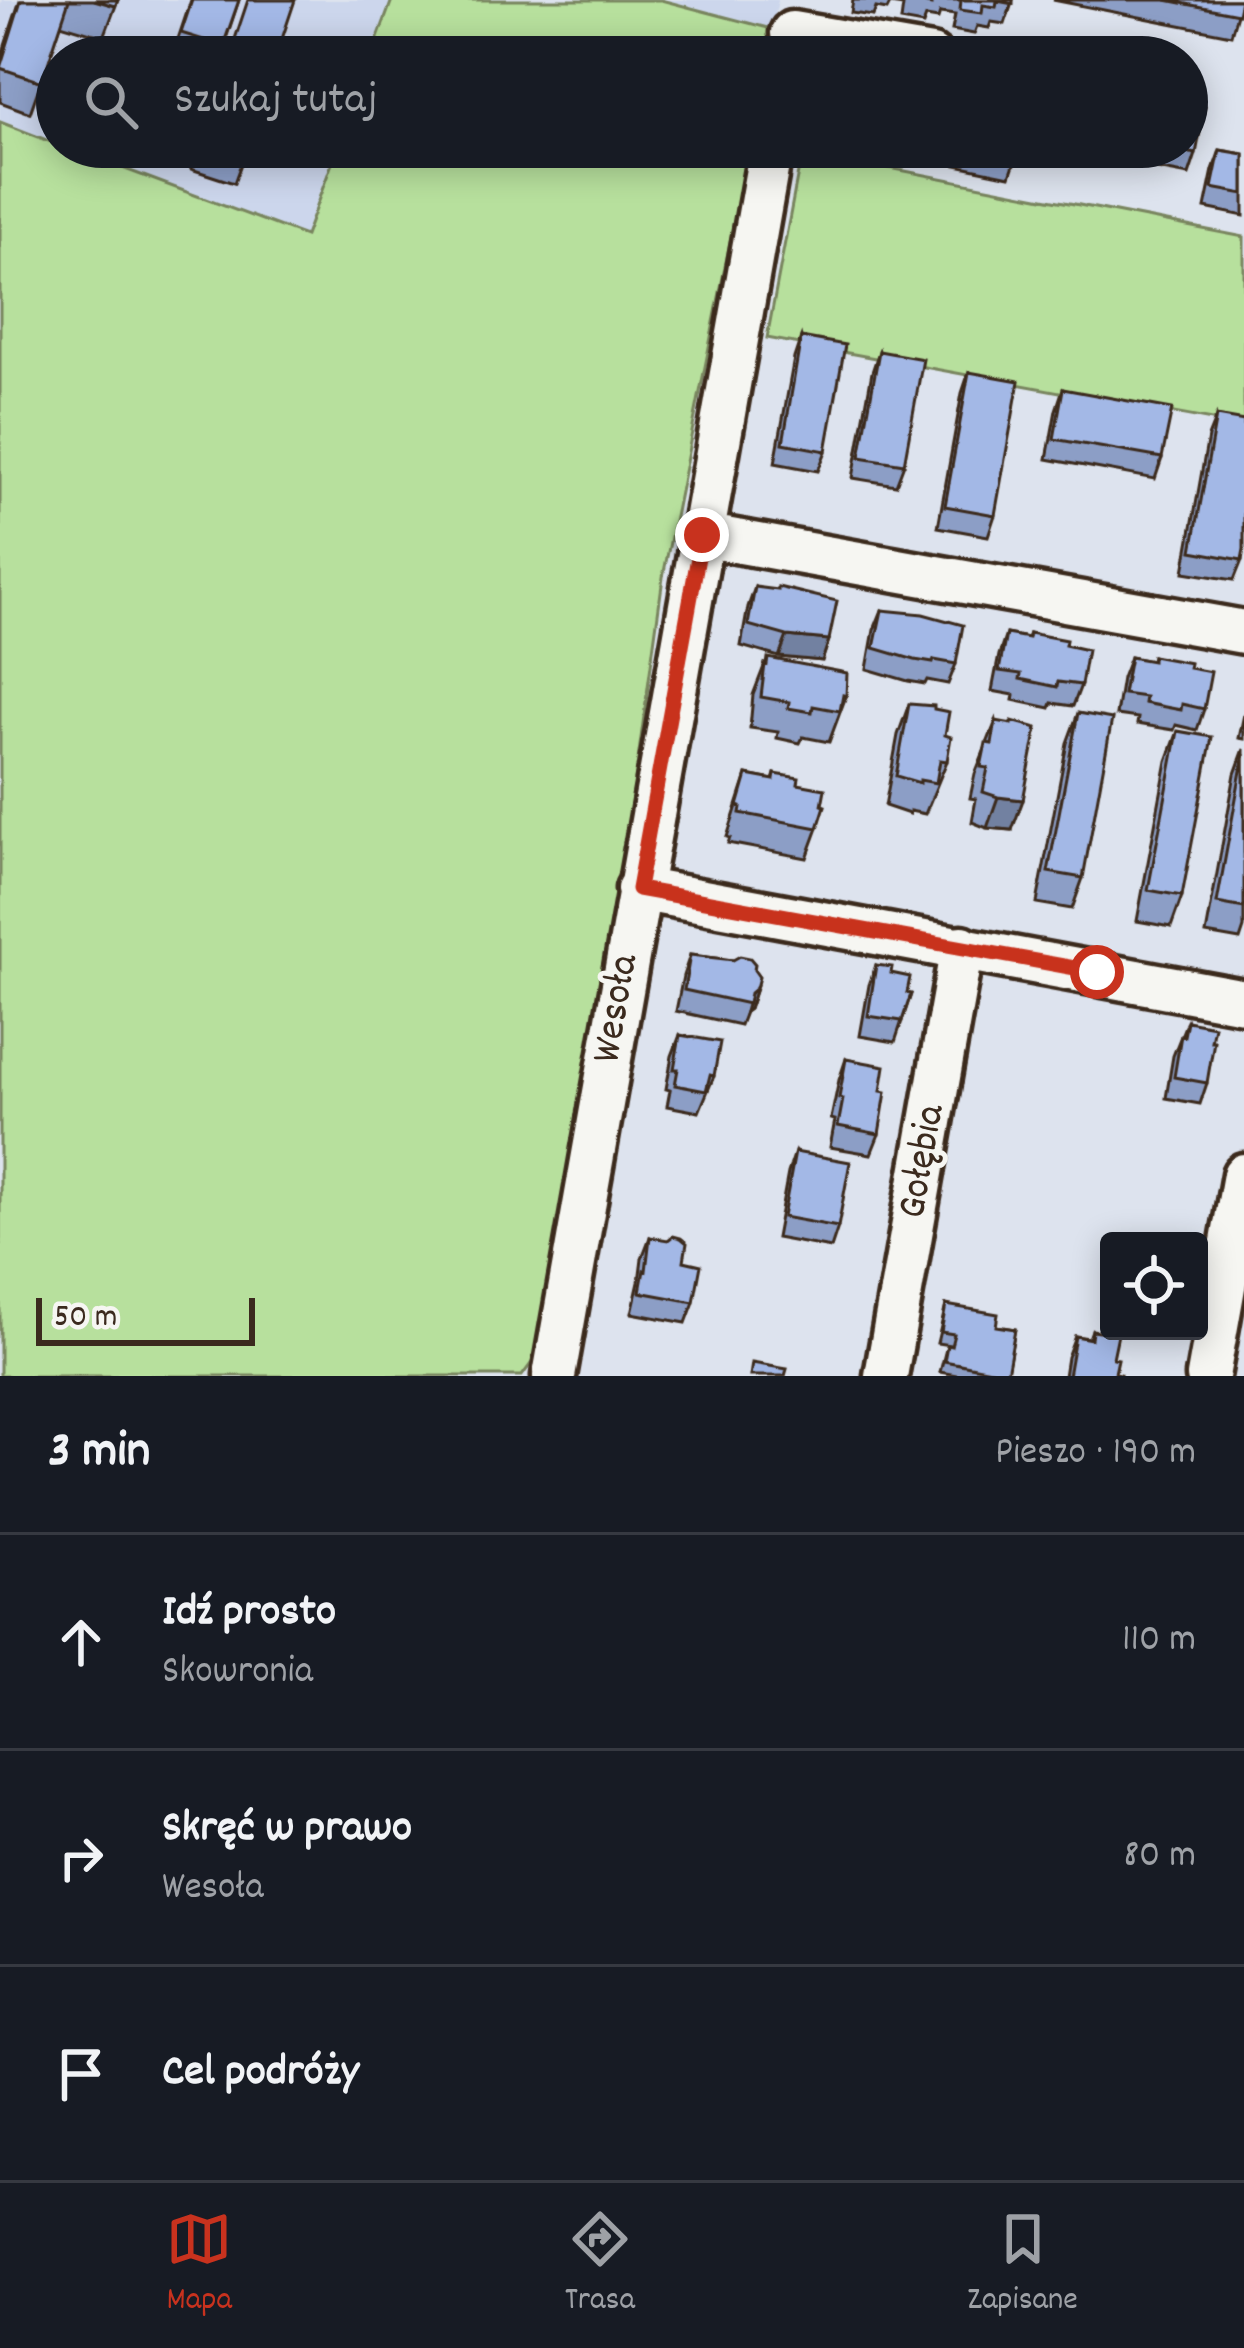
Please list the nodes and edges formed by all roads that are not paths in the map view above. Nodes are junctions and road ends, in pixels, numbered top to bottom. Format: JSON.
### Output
{"nodes":[{"id":1,"x":793,"y":30,"type":"edge"},
{"id":2,"x":824,"y":36,"type":"edge"},
{"id":3,"x":767,"y":168,"type":"edge"},
{"id":4,"x":702,"y":535,"type":"junction"},
{"id":5,"x":1244,"y":632,"type":"edge"},
{"id":6,"x":638,"y":889,"type":"junction"},
{"id":7,"x":962,"y":947,"type":"junction"},
{"id":8,"x":1244,"y":1000,"type":"edge"},
{"id":9,"x":1244,"y":1175,"type":"edge"},
{"id":10,"x":554,"y":1376,"type":"edge"},
{"id":11,"x":886,"y":1376,"type":"edge"},
{"id":12,"x":1208,"y":1376,"type":"edge"}],
"edges":[{"from":1,"to":2,"type":"street"},
{"from":3,"to":4,"type":"street","name":"Wesoła"},
{"from":4,"to":5,"type":"street"},
{"from":4,"to":6,"type":"street","name":"Wesoła"},
{"from":6,"to":7,"type":"street"},
{"from":6,"to":10,"type":"street","name":"Wesoła"},
{"from":7,"to":8,"type":"street"},
{"from":7,"to":11,"type":"street","name":"Gołębia"},
{"from":9,"to":12,"type":"street"}]}
